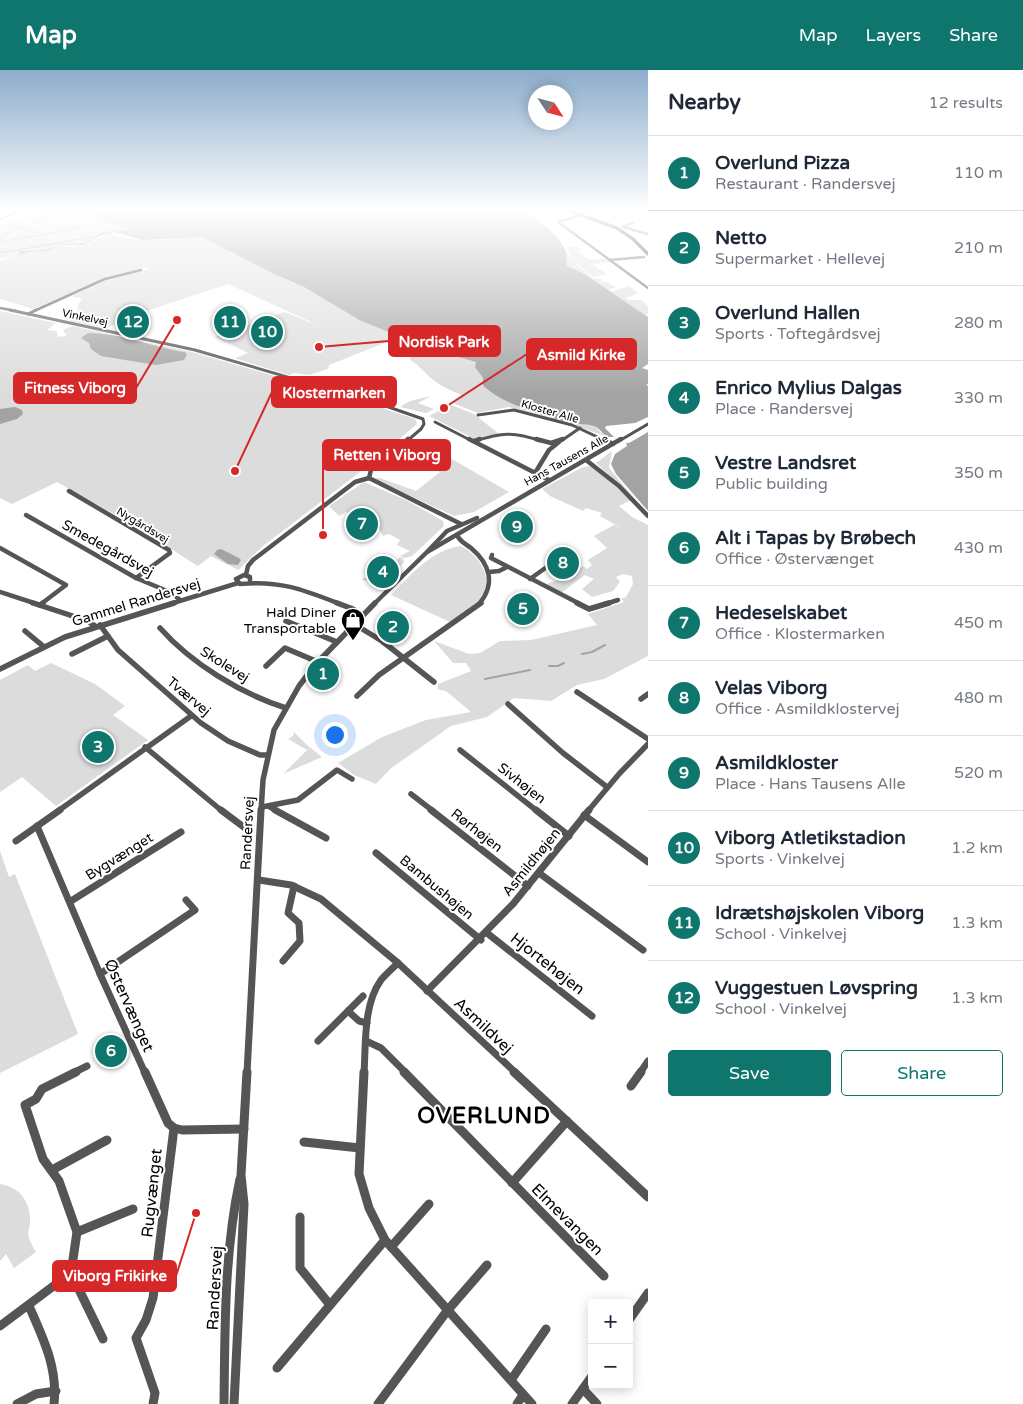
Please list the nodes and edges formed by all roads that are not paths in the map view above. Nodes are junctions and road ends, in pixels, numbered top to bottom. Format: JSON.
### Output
{"nodes":[{"id":1,"x":136,"y":271,"type":"edge"},
{"id":2,"x":625,"y":271,"type":"edge"},
{"id":3,"x":648,"y":288,"type":"edge"},
{"id":4,"x":0,"y":308,"type":"edge"},
{"id":5,"x":28,"y":314,"type":"junction"},
{"id":6,"x":478,"y":415,"type":"dead end"},
{"id":7,"x":435,"y":422,"type":"dead end"},
{"id":8,"x":648,"y":424,"type":"edge"},
{"id":9,"x":580,"y":428,"type":"junction"},
{"id":10,"x":474,"y":441,"type":"junction"},
{"id":11,"x":540,"y":442,"type":"junction"},
{"id":12,"x":559,"y":442,"type":"junction"},
{"id":13,"x":615,"y":443,"type":"junction"},
{"id":14,"x":549,"y":450,"type":"junction"},
{"id":15,"x":586,"y":460,"type":"junction"},
{"id":16,"x":535,"y":472,"type":"junction"},
{"id":17,"x":369,"y":478,"type":"junction"},
{"id":18,"x":550,"y":480,"type":"junction"},
{"id":19,"x":69,"y":491,"type":"dead end"},
{"id":20,"x":435,"y":512,"type":"junction"},
{"id":21,"x":493,"y":512,"type":"junction"},
{"id":22,"x":26,"y":515,"type":"dead end"},
{"id":23,"x":648,"y":516,"type":"edge"},
{"id":24,"x":462,"y":524,"type":"junction"},
{"id":25,"x":453,"y":527,"type":"junction"},
{"id":26,"x":467,"y":528,"type":"junction"},
{"id":27,"x":442,"y":535,"type":"junction"},
{"id":28,"x":457,"y":535,"type":"junction"},
{"id":29,"x":448,"y":540,"type":"junction"},
{"id":30,"x":0,"y":548,"type":"edge"},
{"id":31,"x":474,"y":551,"type":"junction"},
{"id":32,"x":426,"y":552,"type":"junction"},
{"id":33,"x":492,"y":555,"type":"dead end"},
{"id":34,"x":562,"y":556,"type":"dead end"},
{"id":35,"x":507,"y":567,"type":"junction"},
{"id":36,"x":489,"y":572,"type":"junction"},
{"id":37,"x":246,"y":575,"type":"junction"},
{"id":38,"x":136,"y":578,"type":"junction"},
{"id":39,"x":530,"y":579,"type":"junction"},
{"id":40,"x":250,"y":581,"type":"junction"},
{"id":41,"x":238,"y":583,"type":"junction"},
{"id":42,"x":0,"y":592,"type":"edge"},
{"id":43,"x":180,"y":600,"type":"junction"},
{"id":44,"x":618,"y":600,"type":"dead end"},
{"id":45,"x":40,"y":605,"type":"junction"},
{"id":46,"x":353,"y":609,"type":"dead end"},
{"id":47,"x":286,"y":621,"type":"dead end"},
{"id":48,"x":354,"y":624,"type":"junction"},
{"id":49,"x":97,"y":625,"type":"junction"},
{"id":50,"x":160,"y":628,"type":"dead end"},
{"id":51,"x":24,"y":631,"type":"dead end"},
{"id":52,"x":108,"y":636,"type":"junction"},
{"id":53,"x":337,"y":642,"type":"junction"},
{"id":54,"x":43,"y":646,"type":"junction"},
{"id":55,"x":72,"y":654,"type":"dead end"},
{"id":56,"x":405,"y":659,"type":"junction"},
{"id":57,"x":318,"y":662,"type":"junction"},
{"id":58,"x":266,"y":666,"type":"dead end"},
{"id":59,"x":0,"y":669,"type":"edge"},
{"id":60,"x":434,"y":682,"type":"dead end"},
{"id":61,"x":577,"y":692,"type":"dead end"},
{"id":62,"x":648,"y":694,"type":"edge"},
{"id":63,"x":357,"y":696,"type":"dead end"},
{"id":64,"x":641,"y":699,"type":"dead end"},
{"id":65,"x":508,"y":704,"type":"dead end"},
{"id":66,"x":286,"y":708,"type":"junction"},
{"id":67,"x":192,"y":716,"type":"junction"},
{"id":68,"x":648,"y":739,"type":"edge"},
{"id":69,"x":648,"y":744,"type":"edge"},
{"id":70,"x":145,"y":747,"type":"junction"},
{"id":71,"x":460,"y":750,"type":"dead end"},
{"id":72,"x":641,"y":751,"type":"junction"},
{"id":73,"x":267,"y":755,"type":"junction"},
{"id":74,"x":648,"y":755,"type":"edge"},
{"id":75,"x":352,"y":778,"type":"dead end"},
{"id":76,"x":607,"y":787,"type":"junction"},
{"id":77,"x":411,"y":794,"type":"dead end"},
{"id":78,"x":266,"y":807,"type":"junction"},
{"id":79,"x":584,"y":815,"type":"junction"},
{"id":80,"x":37,"y":826,"type":"junction"},
{"id":81,"x":245,"y":828,"type":"dead end"},
{"id":82,"x":181,"y":832,"type":"dead end"},
{"id":83,"x":569,"y":836,"type":"junction"},
{"id":84,"x":326,"y":838,"type":"dead end"},
{"id":85,"x":16,"y":841,"type":"dead end"},
{"id":86,"x":376,"y":853,"type":"dead end"},
{"id":87,"x":648,"y":862,"type":"edge"},
{"id":88,"x":539,"y":873,"type":"junction"},
{"id":89,"x":259,"y":880,"type":"junction"},
{"id":90,"x":294,"y":886,"type":"junction"},
{"id":91,"x":528,"y":886,"type":"junction"},
{"id":92,"x":186,"y":900,"type":"dead end"},
{"id":93,"x":71,"y":901,"type":"junction"},
{"id":94,"x":488,"y":933,"type":"junction"},
{"id":95,"x":481,"y":940,"type":"junction"},
{"id":96,"x":644,"y":950,"type":"dead end"},
{"id":97,"x":283,"y":961,"type":"dead end"},
{"id":98,"x":398,"y":963,"type":"junction"},
{"id":99,"x":100,"y":974,"type":"junction"},
{"id":100,"x":427,"y":991,"type":"junction"},
{"id":101,"x":363,"y":996,"type":"dead end"},
{"id":102,"x":348,"y":1011,"type":"junction"},
{"id":103,"x":592,"y":1016,"type":"dead end"},
{"id":104,"x":367,"y":1023,"type":"junction"},
{"id":105,"x":318,"y":1041,"type":"dead end"},
{"id":106,"x":366,"y":1041,"type":"junction"},
{"id":107,"x":648,"y":1062,"type":"edge"},
{"id":108,"x":87,"y":1066,"type":"dead end"},
{"id":109,"x":631,"y":1086,"type":"dead end"},
{"id":110,"x":567,"y":1121,"type":"junction"},
{"id":111,"x":174,"y":1128,"type":"junction"},
{"id":112,"x":244,"y":1129,"type":"junction"},
{"id":113,"x":107,"y":1140,"type":"dead end"},
{"id":114,"x":304,"y":1142,"type":"dead end"},
{"id":115,"x":360,"y":1148,"type":"junction"},
{"id":116,"x":52,"y":1170,"type":"junction"},
{"id":117,"x":241,"y":1175,"type":"junction"},
{"id":118,"x":512,"y":1183,"type":"junction"},
{"id":119,"x":648,"y":1197,"type":"edge"},
{"id":120,"x":429,"y":1204,"type":"dead end"},
{"id":121,"x":133,"y":1209,"type":"dead end"},
{"id":122,"x":300,"y":1217,"type":"dead end"},
{"id":123,"x":77,"y":1232,"type":"junction"},
{"id":124,"x":388,"y":1243,"type":"junction"},
{"id":125,"x":487,"y":1265,"type":"dead end"},
{"id":126,"x":71,"y":1273,"type":"junction"},
{"id":127,"x":604,"y":1276,"type":"dead end"},
{"id":128,"x":648,"y":1293,"type":"edge"},
{"id":129,"x":330,"y":1305,"type":"junction"},
{"id":130,"x":29,"y":1306,"type":"junction"},
{"id":131,"x":447,"y":1311,"type":"junction"},
{"id":132,"x":633,"y":1314,"type":"edge"},
{"id":133,"x":0,"y":1326,"type":"edge"},
{"id":134,"x":546,"y":1329,"type":"dead end"},
{"id":135,"x":103,"y":1339,"type":"dead end"},
{"id":136,"x":277,"y":1368,"type":"dead end"},
{"id":137,"x":510,"y":1380,"type":"junction"},
{"id":138,"x":588,"y":1382,"type":"edge"},
{"id":139,"x":583,"y":1389,"type":"junction"},
{"id":140,"x":56,"y":1391,"type":"junction"},
{"id":141,"x":520,"y":1400,"type":"edge"},
{"id":142,"x":17,"y":1404,"type":"edge"},
{"id":143,"x":54,"y":1404,"type":"edge"},
{"id":144,"x":154,"y":1404,"type":"edge"},
{"id":145,"x":224,"y":1404,"type":"edge"},
{"id":146,"x":234,"y":1404,"type":"edge"},
{"id":147,"x":378,"y":1404,"type":"edge"},
{"id":148,"x":532,"y":1404,"type":"edge"},
{"id":149,"x":572,"y":1404,"type":"edge"},
{"id":150,"x":596,"y":1404,"type":"edge"}],
"edges":[{"from":1,"to":5,"type":"street","name":"Vinkelvej"},
{"from":2,"to":3,"type":"street"},
{"from":4,"to":5,"type":"street","name":"Vinkelvej"},
{"from":5,"to":17,"type":"street","name":"Vinkelvej"},
{"from":6,"to":9,"type":"street","name":"Kloster Alle"},
{"from":7,"to":10,"type":"street"},
{"from":8,"to":13,"type":"street","name":"Hans Tausens Alle"},
{"from":9,"to":12,"type":"street"},
{"from":9,"to":13,"type":"street","name":"Kloster Alle"},
{"from":10,"to":11,"type":"street"},
{"from":10,"to":16,"type":"street"},
{"from":11,"to":12,"type":"street"},
{"from":11,"to":14,"type":"street"},
{"from":12,"to":14,"type":"street"},
{"from":13,"to":15,"type":"street","name":"Hans Tausens Alle"},
{"from":14,"to":16,"type":"street"},
{"from":15,"to":18,"type":"street","name":"Hans Tausens Alle"},
{"from":15,"to":23,"type":"street"},
{"from":16,"to":18,"type":"street"},
{"from":17,"to":20,"type":"street"},
{"from":17,"to":37,"type":"street"},
{"from":18,"to":21,"type":"street","name":"Hans Tausens Alle"},
{"from":19,"to":38,"type":"street","name":"Nygårdsvej"},
{"from":20,"to":24,"type":"street"},
{"from":20,"to":25,"type":"street"},
{"from":21,"to":24,"type":"street","name":"Hans Tausens Alle"},
{"from":21,"to":26,"type":"street","name":"Hans Tausens Alle"},
{"from":22,"to":38,"type":"street","name":"Smedegårdsvej"},
{"from":24,"to":25,"type":"street","name":"Hans Tausens Alle"},
{"from":24,"to":26,"type":"street"},
{"from":25,"to":27,"type":"street","name":"Randersvej"},
{"from":26,"to":28,"type":"street","name":"Hans Tausens Alle"},
{"from":27,"to":29,"type":"street"},
{"from":27,"to":32,"type":"street","name":"Randersvej"},
{"from":28,"to":29,"type":"street","name":"Randersvej"},
{"from":28,"to":31,"type":"street"},
{"from":29,"to":31,"type":"street"},
{"from":29,"to":32,"type":"street","name":"Randersvej"},
{"from":30,"to":45,"type":"street"},
{"from":31,"to":36,"type":"street"},
{"from":32,"to":48,"type":"street","name":"Randersvej"},
{"from":33,"to":35,"type":"street"},
{"from":34,"to":39,"type":"street"},
{"from":35,"to":36,"type":"street"},
{"from":35,"to":39,"type":"street"},
{"from":36,"to":56,"type":"street"},
{"from":37,"to":40,"type":"street"},
{"from":37,"to":41,"type":"street"},
{"from":38,"to":43,"type":"street","name":"Smedegårdsvej"},
{"from":39,"to":44,"type":"street"},
{"from":40,"to":41,"type":"street","name":"Gammel Randersvej"},
{"from":40,"to":46,"type":"street"},
{"from":41,"to":43,"type":"street","name":"Gammel Randersvej"},
{"from":42,"to":45,"type":"street"},
{"from":43,"to":49,"type":"street","name":"Gammel Randersvej"},
{"from":45,"to":49,"type":"street"},
{"from":47,"to":53,"type":"street"},
{"from":48,"to":53,"type":"street","name":"Randersvej"},
{"from":48,"to":56,"type":"street"},
{"from":49,"to":52,"type":"street","name":"Tværvej"},
{"from":49,"to":54,"type":"street","name":"Gammel Randersvej"},
{"from":50,"to":66,"type":"street","name":"Skolevej"},
{"from":51,"to":54,"type":"street"},
{"from":52,"to":55,"type":"street"},
{"from":52,"to":67,"type":"street","name":"Tværvej"},
{"from":53,"to":57,"type":"street","name":"Randersvej"},
{"from":54,"to":59,"type":"street","name":"Gammel Randersvej"},
{"from":56,"to":60,"type":"street"},
{"from":56,"to":63,"type":"street"},
{"from":57,"to":58,"type":"street"},
{"from":57,"to":66,"type":"street","name":"Randersvej"},
{"from":61,"to":68,"type":"street"},
{"from":62,"to":64,"type":"street"},
{"from":65,"to":76,"type":"street"},
{"from":66,"to":73,"type":"street","name":"Randersvej"},
{"from":67,"to":70,"type":"street"},
{"from":67,"to":73,"type":"street","name":"Tværvej"},
{"from":69,"to":72,"type":"street","name":"Asmildhøjen"},
{"from":70,"to":80,"type":"street"},
{"from":70,"to":81,"type":"street"},
{"from":71,"to":83,"type":"street","name":"Sivhøjen"},
{"from":72,"to":74,"type":"street"},
{"from":72,"to":76,"type":"street","name":"Asmildhøjen"},
{"from":73,"to":78,"type":"street","name":"Randersvej"},
{"from":75,"to":78,"type":"street"},
{"from":76,"to":79,"type":"street","name":"Asmildhøjen"},
{"from":77,"to":91,"type":"street","name":"Rørhøjen"},
{"from":78,"to":84,"type":"street"},
{"from":78,"to":89,"type":"street","name":"Randersvej"},
{"from":79,"to":83,"type":"street","name":"Asmildhøjen"},
{"from":79,"to":87,"type":"street"},
{"from":80,"to":85,"type":"street"},
{"from":80,"to":93,"type":"street","name":"Østervænget"},
{"from":82,"to":93,"type":"street","name":"Bygvænget"},
{"from":83,"to":88,"type":"street","name":"Asmildhøjen"},
{"from":86,"to":95,"type":"street","name":"Bambushøjen"},
{"from":88,"to":91,"type":"street","name":"Asmildhøjen"},
{"from":88,"to":96,"type":"street"},
{"from":89,"to":90,"type":"street","name":"Asmildvej"},
{"from":89,"to":112,"type":"street","name":"Randersvej"},
{"from":90,"to":97,"type":"street"},
{"from":90,"to":98,"type":"street","name":"Asmildvej"},
{"from":91,"to":94,"type":"street","name":"Asmildhøjen"},
{"from":92,"to":99,"type":"street"},
{"from":93,"to":99,"type":"street","name":"Østervænget"},
{"from":94,"to":95,"type":"street","name":"Asmildhøjen"},
{"from":94,"to":103,"type":"street","name":"Hjortehøjen"},
{"from":95,"to":100,"type":"street","name":"Asmildhøjen"},
{"from":98,"to":100,"type":"street","name":"Asmildvej"},
{"from":98,"to":104,"type":"street"},
{"from":99,"to":111,"type":"street","name":"Østervænget"},
{"from":100,"to":110,"type":"street","name":"Asmildvej"},
{"from":101,"to":102,"type":"street"},
{"from":102,"to":104,"type":"street"},
{"from":102,"to":105,"type":"street"},
{"from":104,"to":106,"type":"street"},
{"from":106,"to":115,"type":"street"},
{"from":106,"to":118,"type":"street","name":"Elmevangen"},
{"from":107,"to":109,"type":"street"},
{"from":108,"to":116,"type":"street"},
{"from":110,"to":118,"type":"street","name":"Elmevangen"},
{"from":110,"to":119,"type":"street","name":"Asmildvej"},
{"from":111,"to":112,"type":"street"},
{"from":111,"to":144,"type":"street","name":"Rugvænget"},
{"from":112,"to":117,"type":"street","name":"Randersvej"},
{"from":113,"to":116,"type":"street"},
{"from":114,"to":115,"type":"street"},
{"from":115,"to":124,"type":"street"},
{"from":116,"to":123,"type":"street"},
{"from":117,"to":145,"type":"street","name":"Randersvej"},
{"from":117,"to":146,"type":"street","name":"Randersvej"},
{"from":118,"to":127,"type":"street","name":"Elmevangen"},
{"from":120,"to":124,"type":"street"},
{"from":121,"to":123,"type":"street"},
{"from":122,"to":129,"type":"street"},
{"from":123,"to":126,"type":"street"},
{"from":124,"to":129,"type":"street"},
{"from":124,"to":131,"type":"street"},
{"from":125,"to":131,"type":"street"},
{"from":126,"to":130,"type":"street"},
{"from":126,"to":135,"type":"street"},
{"from":128,"to":132,"type":"street"},
{"from":129,"to":136,"type":"street"},
{"from":130,"to":133,"type":"street"},
{"from":130,"to":140,"type":"street"},
{"from":131,"to":137,"type":"street"},
{"from":131,"to":147,"type":"street"},
{"from":134,"to":137,"type":"street"},
{"from":137,"to":141,"type":"street"},
{"from":138,"to":139,"type":"street"},
{"from":139,"to":149,"type":"street"},
{"from":139,"to":150,"type":"street"},
{"from":140,"to":142,"type":"street"},
{"from":140,"to":143,"type":"street"},
{"from":141,"to":148,"type":"street"}]}
